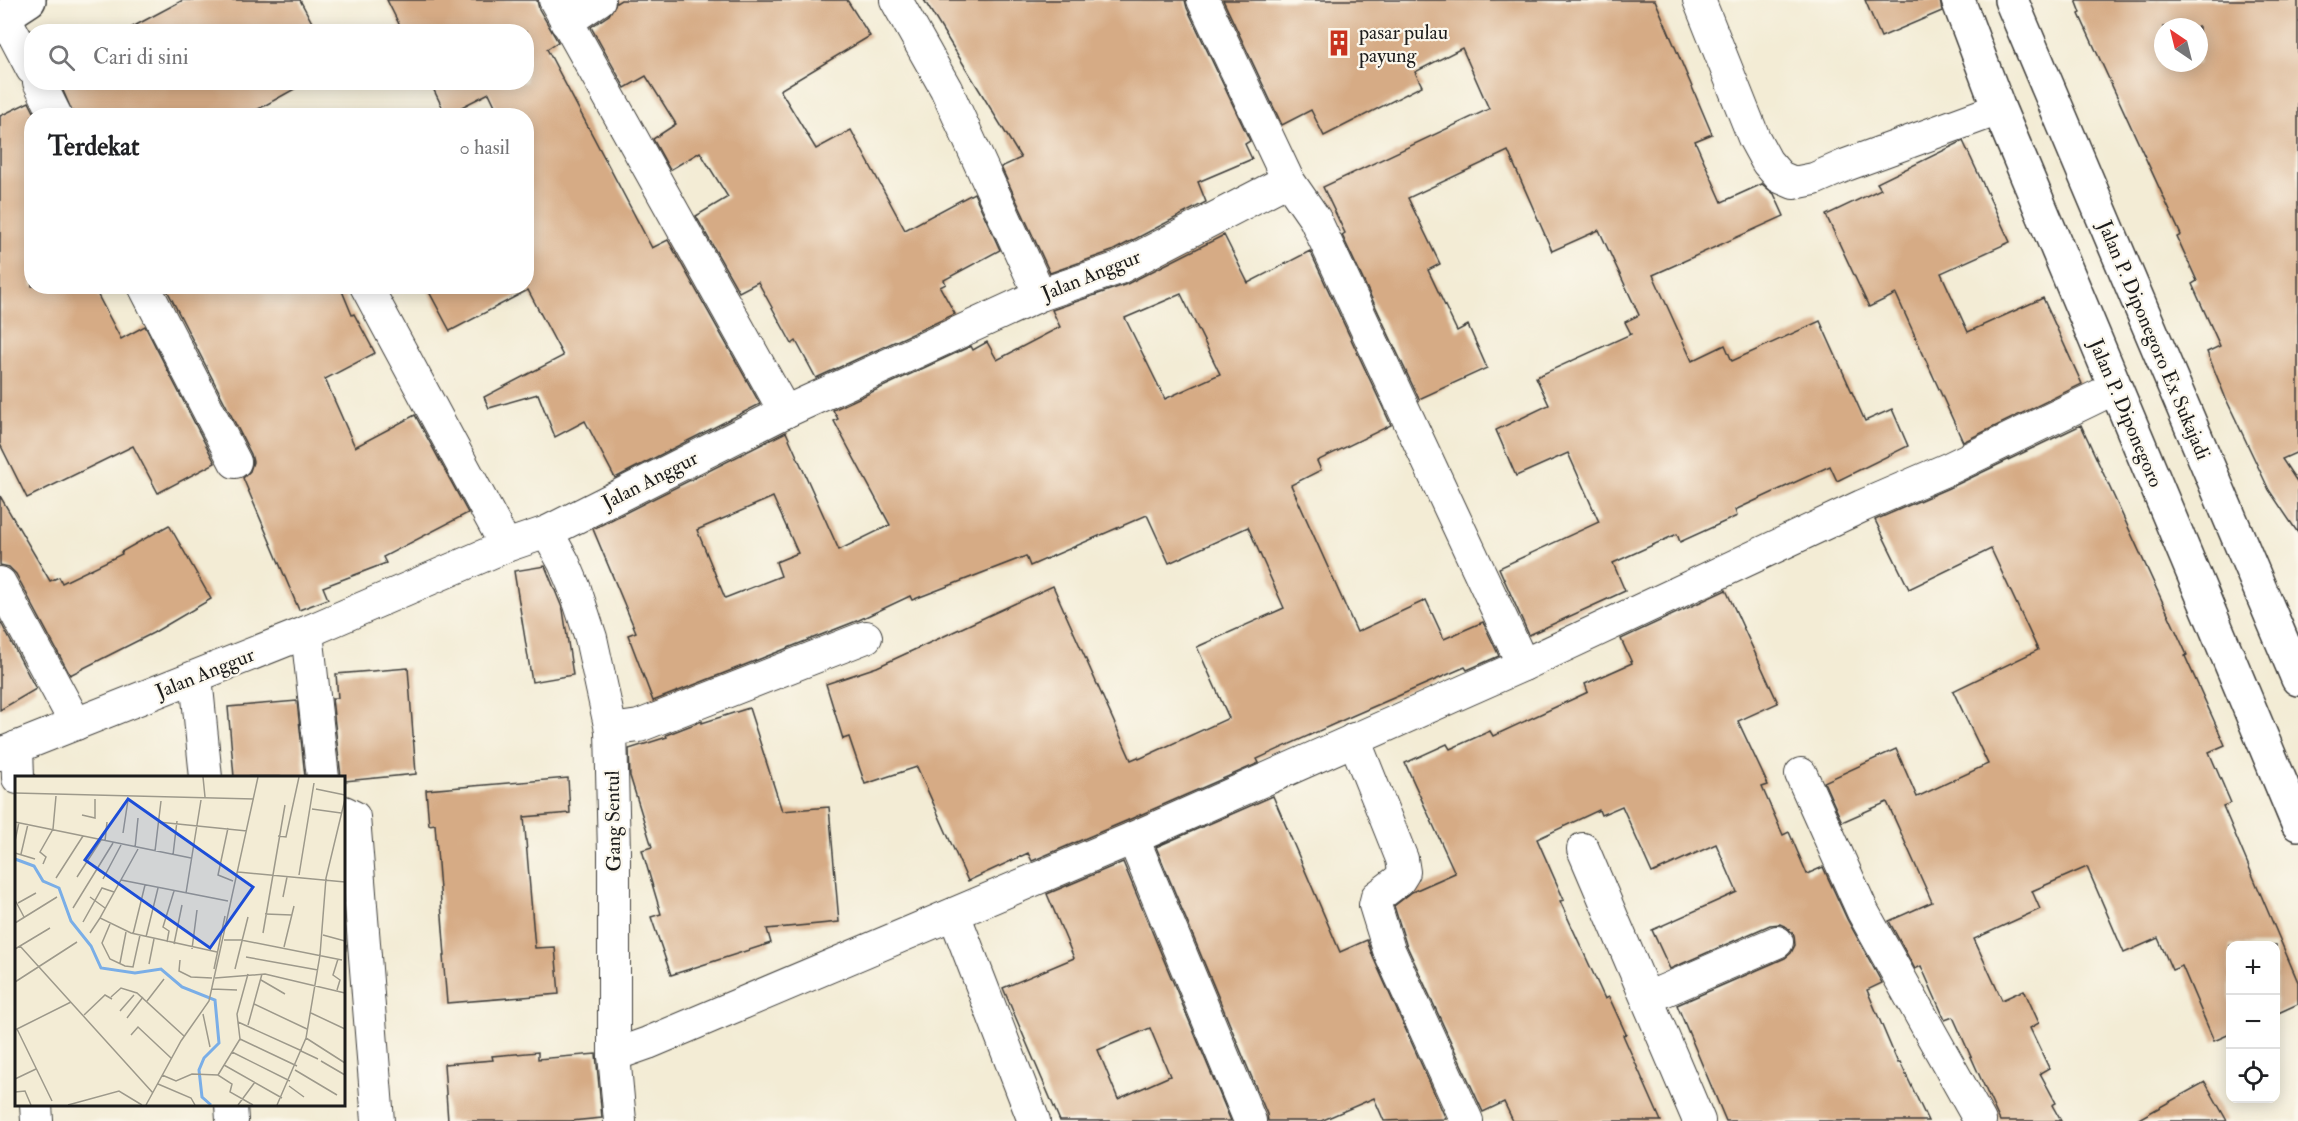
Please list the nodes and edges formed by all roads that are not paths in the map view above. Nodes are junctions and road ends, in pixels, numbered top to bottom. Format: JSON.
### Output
{"nodes":[{"id":1,"x":598,"y":0,"type":"edge"},
{"id":2,"x":896,"y":0,"type":"edge"},
{"id":3,"x":1203,"y":0,"type":"edge"},
{"id":4,"x":1699,"y":0,"type":"edge"},
{"id":5,"x":1958,"y":0,"type":"edge"},
{"id":6,"x":2011,"y":0,"type":"edge"},
{"id":7,"x":561,"y":11,"type":"edge"},
{"id":8,"x":11,"y":12,"type":"edge"},
{"id":9,"x":24,"y":47,"type":"edge"},
{"id":10,"x":43,"y":90,"type":"edge"},
{"id":11,"x":52,"y":108,"type":"edge"},
{"id":12,"x":1999,"y":109,"type":"junction"},
{"id":13,"x":1288,"y":180,"type":"junction"},
{"id":14,"x":148,"y":294,"type":"edge"},
{"id":15,"x":370,"y":294,"type":"edge"},
{"id":16,"x":1040,"y":295,"type":"junction"},
{"id":17,"x":2115,"y":388,"type":"junction"},
{"id":18,"x":785,"y":412,"type":"junction"},
{"id":19,"x":235,"y":462,"type":"dead end"},
{"id":20,"x":547,"y":532,"type":"junction"},
{"id":21,"x":506,"y":546,"type":"junction"},
{"id":22,"x":0,"y":583,"type":"edge"},
{"id":23,"x":307,"y":632,"type":"junction"},
{"id":24,"x":866,"y":637,"type":"dead end"},
{"id":25,"x":1523,"y":665,"type":"junction"},
{"id":26,"x":196,"y":677,"type":"junction"},
{"id":27,"x":2298,"y":679,"type":"edge"},
{"id":28,"x":76,"y":724,"type":"junction"},
{"id":29,"x":611,"y":730,"type":"junction"},
{"id":30,"x":1354,"y":739,"type":"junction"},
{"id":31,"x":12,"y":760,"type":"edge"},
{"id":32,"x":1800,"y":774,"type":"dead end"},
{"id":33,"x":206,"y":776,"type":"edge"},
{"id":34,"x":323,"y":776,"type":"edge"},
{"id":35,"x":345,"y":812,"type":"edge"},
{"id":36,"x":2298,"y":824,"type":"edge"},
{"id":37,"x":1133,"y":837,"type":"junction"},
{"id":38,"x":1583,"y":849,"type":"dead end"},
{"id":39,"x":954,"y":914,"type":"junction"},
{"id":40,"x":1777,"y":942,"type":"dead end"},
{"id":41,"x":1647,"y":998,"type":"junction"},
{"id":42,"x":614,"y":1055,"type":"junction"},
{"id":43,"x":36,"y":1106,"type":"edge"},
{"id":44,"x":231,"y":1106,"type":"edge"},
{"id":45,"x":37,"y":1121,"type":"edge"},
{"id":46,"x":232,"y":1121,"type":"edge"},
{"id":47,"x":378,"y":1121,"type":"edge"},
{"id":48,"x":620,"y":1121,"type":"edge"},
{"id":49,"x":1034,"y":1121,"type":"edge"},
{"id":50,"x":1250,"y":1121,"type":"edge"},
{"id":51,"x":1467,"y":1121,"type":"edge"},
{"id":52,"x":1700,"y":1121,"type":"edge"},
{"id":53,"x":1980,"y":1121,"type":"edge"}],
"edges":[{"from":1,"to":7,"type":"street"},
{"from":2,"to":16,"type":"street"},
{"from":3,"to":13,"type":"street"},
{"from":4,"to":12,"type":"street"},
{"from":5,"to":12,"type":"main road","name":"Jalan P. Diponegoro"},
{"from":6,"to":27,"type":"main road","name":"Jalan P. Diponegoro Ex Sukajadi"},
{"from":7,"to":18,"type":"street"},
{"from":8,"to":9,"type":"street"},
{"from":10,"to":11,"type":"street"},
{"from":12,"to":17,"type":"main road","name":"Jalan P. Diponegoro"},
{"from":13,"to":16,"type":"street","name":"Jalan Anggur"},
{"from":13,"to":25,"type":"street"},
{"from":14,"to":19,"type":"street"},
{"from":15,"to":21,"type":"street"},
{"from":16,"to":18,"type":"street","name":"Jalan Anggur"},
{"from":17,"to":25,"type":"street"},
{"from":17,"to":36,"type":"main road","name":"Jalan P. Diponegoro"},
{"from":18,"to":20,"type":"street","name":"Jalan Anggur"},
{"from":20,"to":21,"type":"street","name":"Jalan Anggur"},
{"from":20,"to":29,"type":"street","name":"Gang Sentul"},
{"from":21,"to":23,"type":"street","name":"Jalan Anggur"},
{"from":22,"to":28,"type":"street"},
{"from":23,"to":26,"type":"street","name":"Jalan Anggur"},
{"from":23,"to":34,"type":"street"},
{"from":24,"to":29,"type":"street"},
{"from":25,"to":30,"type":"street"},
{"from":26,"to":28,"type":"street","name":"Jalan Anggur"},
{"from":26,"to":33,"type":"street"},
{"from":28,"to":31,"type":"street","name":"Jalan Anggur"},
{"from":29,"to":42,"type":"street","name":"Gang Sentul"},
{"from":30,"to":37,"type":"street"},
{"from":30,"to":51,"type":"street"},
{"from":32,"to":53,"type":"street"},
{"from":35,"to":47,"type":"street"},
{"from":37,"to":39,"type":"street"},
{"from":37,"to":50,"type":"street"},
{"from":38,"to":41,"type":"street"},
{"from":39,"to":42,"type":"street"},
{"from":39,"to":49,"type":"street"},
{"from":40,"to":41,"type":"street"},
{"from":41,"to":52,"type":"street"},
{"from":42,"to":48,"type":"street","name":"Gang Sentul"},
{"from":43,"to":45,"type":"street"},
{"from":44,"to":46,"type":"street"}]}
